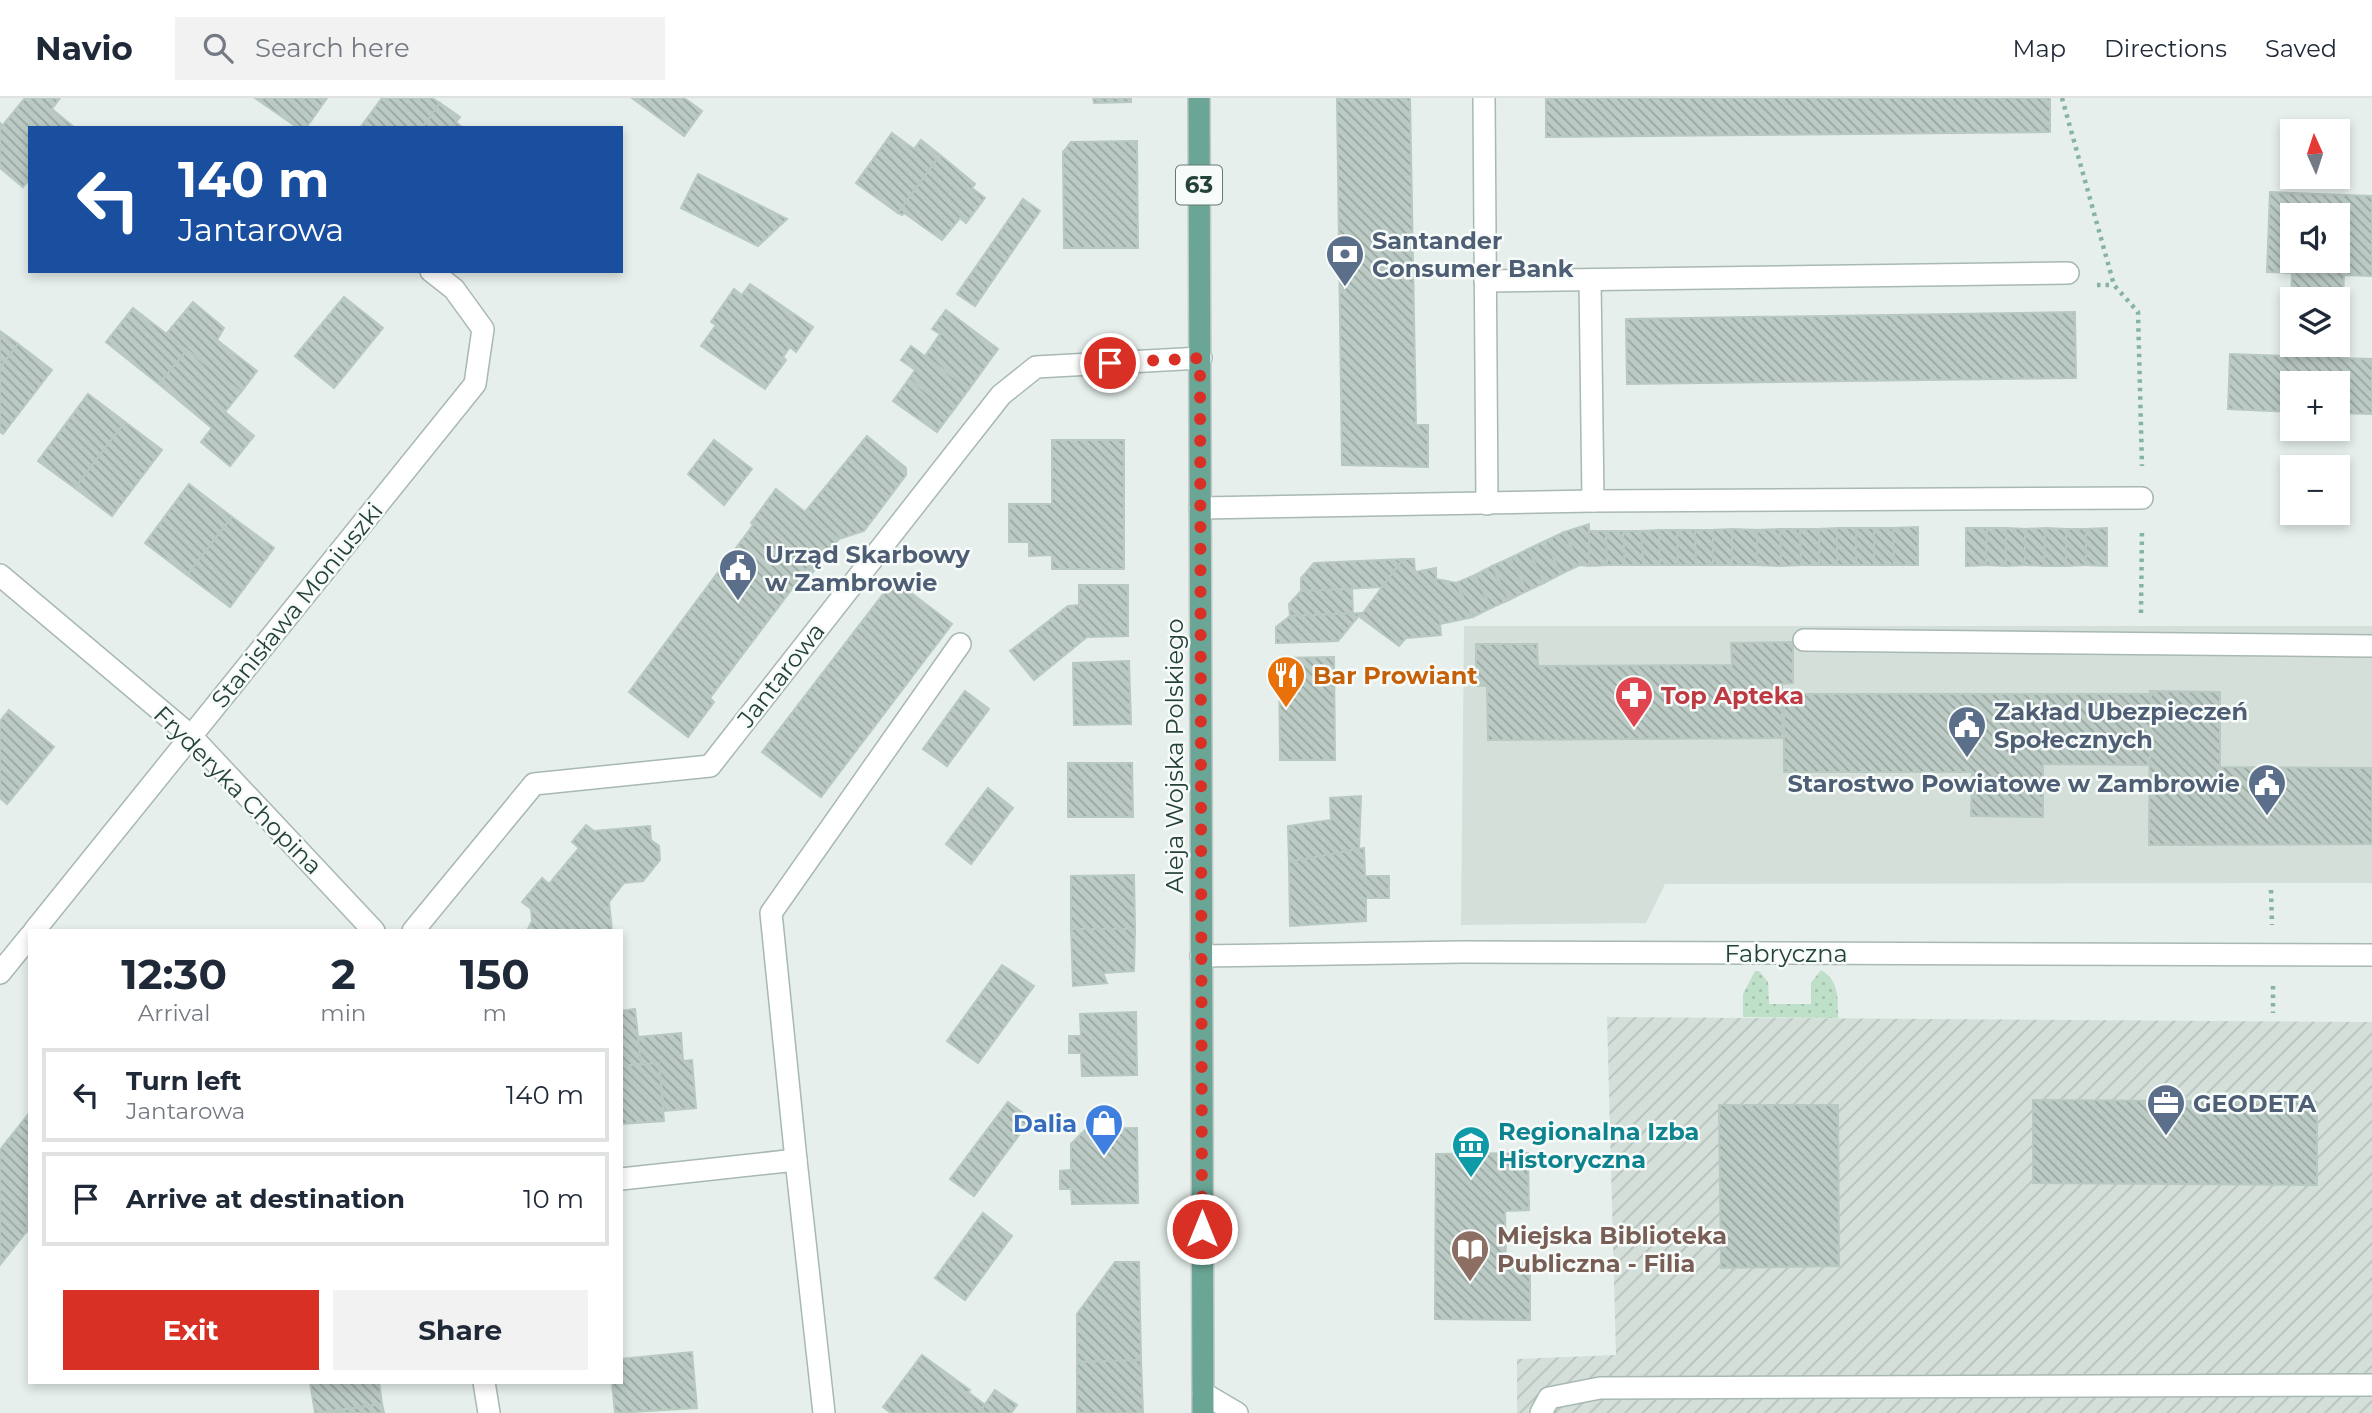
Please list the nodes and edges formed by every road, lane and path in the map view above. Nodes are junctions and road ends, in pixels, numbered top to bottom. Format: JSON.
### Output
{"nodes":[{"id":1,"x":1199,"y":98,"type":"edge"},
{"id":2,"x":1484,"y":98,"type":"edge"},
{"id":3,"x":2063,"y":98,"type":"edge"},
{"id":4,"x":434,"y":273,"type":"edge"},
{"id":5,"x":2068,"y":273,"type":"dead end"},
{"id":6,"x":1590,"y":280,"type":"junction"},
{"id":7,"x":1485,"y":281,"type":"junction"},
{"id":8,"x":1200,"y":358,"type":"junction"},
{"id":9,"x":2142,"y":498,"type":"junction"},
{"id":10,"x":1593,"y":501,"type":"junction"},
{"id":11,"x":1487,"y":503,"type":"junction"},
{"id":12,"x":1200,"y":508,"type":"junction"},
{"id":13,"x":0,"y":575,"type":"edge"},
{"id":14,"x":1804,"y":640,"type":"dead end"},
{"id":15,"x":2141,"y":643,"type":"junction"},
{"id":16,"x":960,"y":644,"type":"dead end"},
{"id":17,"x":2372,"y":646,"type":"edge"},
{"id":18,"x":191,"y":736,"type":"junction"},
{"id":19,"x":2272,"y":890,"type":"dead end"},
{"id":20,"x":36,"y":929,"type":"edge"},
{"id":21,"x":372,"y":929,"type":"edge"},
{"id":22,"x":415,"y":929,"type":"edge"},
{"id":23,"x":2272,"y":933,"type":"dead end"},
{"id":24,"x":28,"y":938,"type":"edge"},
{"id":25,"x":2372,"y":955,"type":"edge"},
{"id":26,"x":1201,"y":956,"type":"junction"},
{"id":27,"x":0,"y":973,"type":"edge"},
{"id":28,"x":2273,"y":981,"type":"dead end"},
{"id":29,"x":2273,"y":1013,"type":"dead end"},
{"id":30,"x":796,"y":1160,"type":"junction"},
{"id":31,"x":623,"y":1179,"type":"edge"},
{"id":32,"x":484,"y":1384,"type":"edge"},
{"id":33,"x":2372,"y":1385,"type":"edge"},
{"id":34,"x":1203,"y":1403,"type":"edge"},
{"id":35,"x":489,"y":1413,"type":"edge"},
{"id":36,"x":824,"y":1413,"type":"edge"},
{"id":37,"x":1237,"y":1413,"type":"edge"},
{"id":38,"x":1541,"y":1413,"type":"edge"}],
"edges":[{"from":1,"to":8,"type":"main road","name":"Aleja Wojska Polskiego","number":"63"},
{"from":2,"to":7,"type":"street"},
{"from":3,"to":9,"type":"path"},
{"from":4,"to":18,"type":"street","name":"Stanisława Moniuszki"},
{"from":5,"to":6,"type":"street"},
{"from":6,"to":7,"type":"street"},
{"from":6,"to":10,"type":"street"},
{"from":7,"to":11,"type":"street"},
{"from":8,"to":12,"type":"main road","name":"Aleja Wojska Polskiego","number":"63"},
{"from":8,"to":22,"type":"street","name":"Jantarowa"},
{"from":9,"to":10,"type":"street"},
{"from":9,"to":15,"type":"path"},
{"from":10,"to":11,"type":"street"},
{"from":11,"to":12,"type":"street"},
{"from":12,"to":26,"type":"main road","name":"Aleja Wojska Polskiego","number":"63"},
{"from":13,"to":18,"type":"street","name":"Fryderyka Chopina"},
{"from":14,"to":15,"type":"street"},
{"from":15,"to":17,"type":"street"},
{"from":16,"to":30,"type":"street"},
{"from":18,"to":20,"type":"street","name":"Stanisława Moniuszki"},
{"from":18,"to":21,"type":"street","name":"Fryderyka Chopina"},
{"from":19,"to":23,"type":"path"},
{"from":24,"to":27,"type":"street"},
{"from":25,"to":26,"type":"street","name":"Fabryczna"},
{"from":26,"to":34,"type":"main road","name":"Aleja Wojska Polskiego","number":"63"},
{"from":28,"to":29,"type":"path"},
{"from":30,"to":31,"type":"street"},
{"from":30,"to":36,"type":"street"},
{"from":32,"to":35,"type":"street"},
{"from":33,"to":38,"type":"street"},
{"from":34,"to":37,"type":"street"}]}
